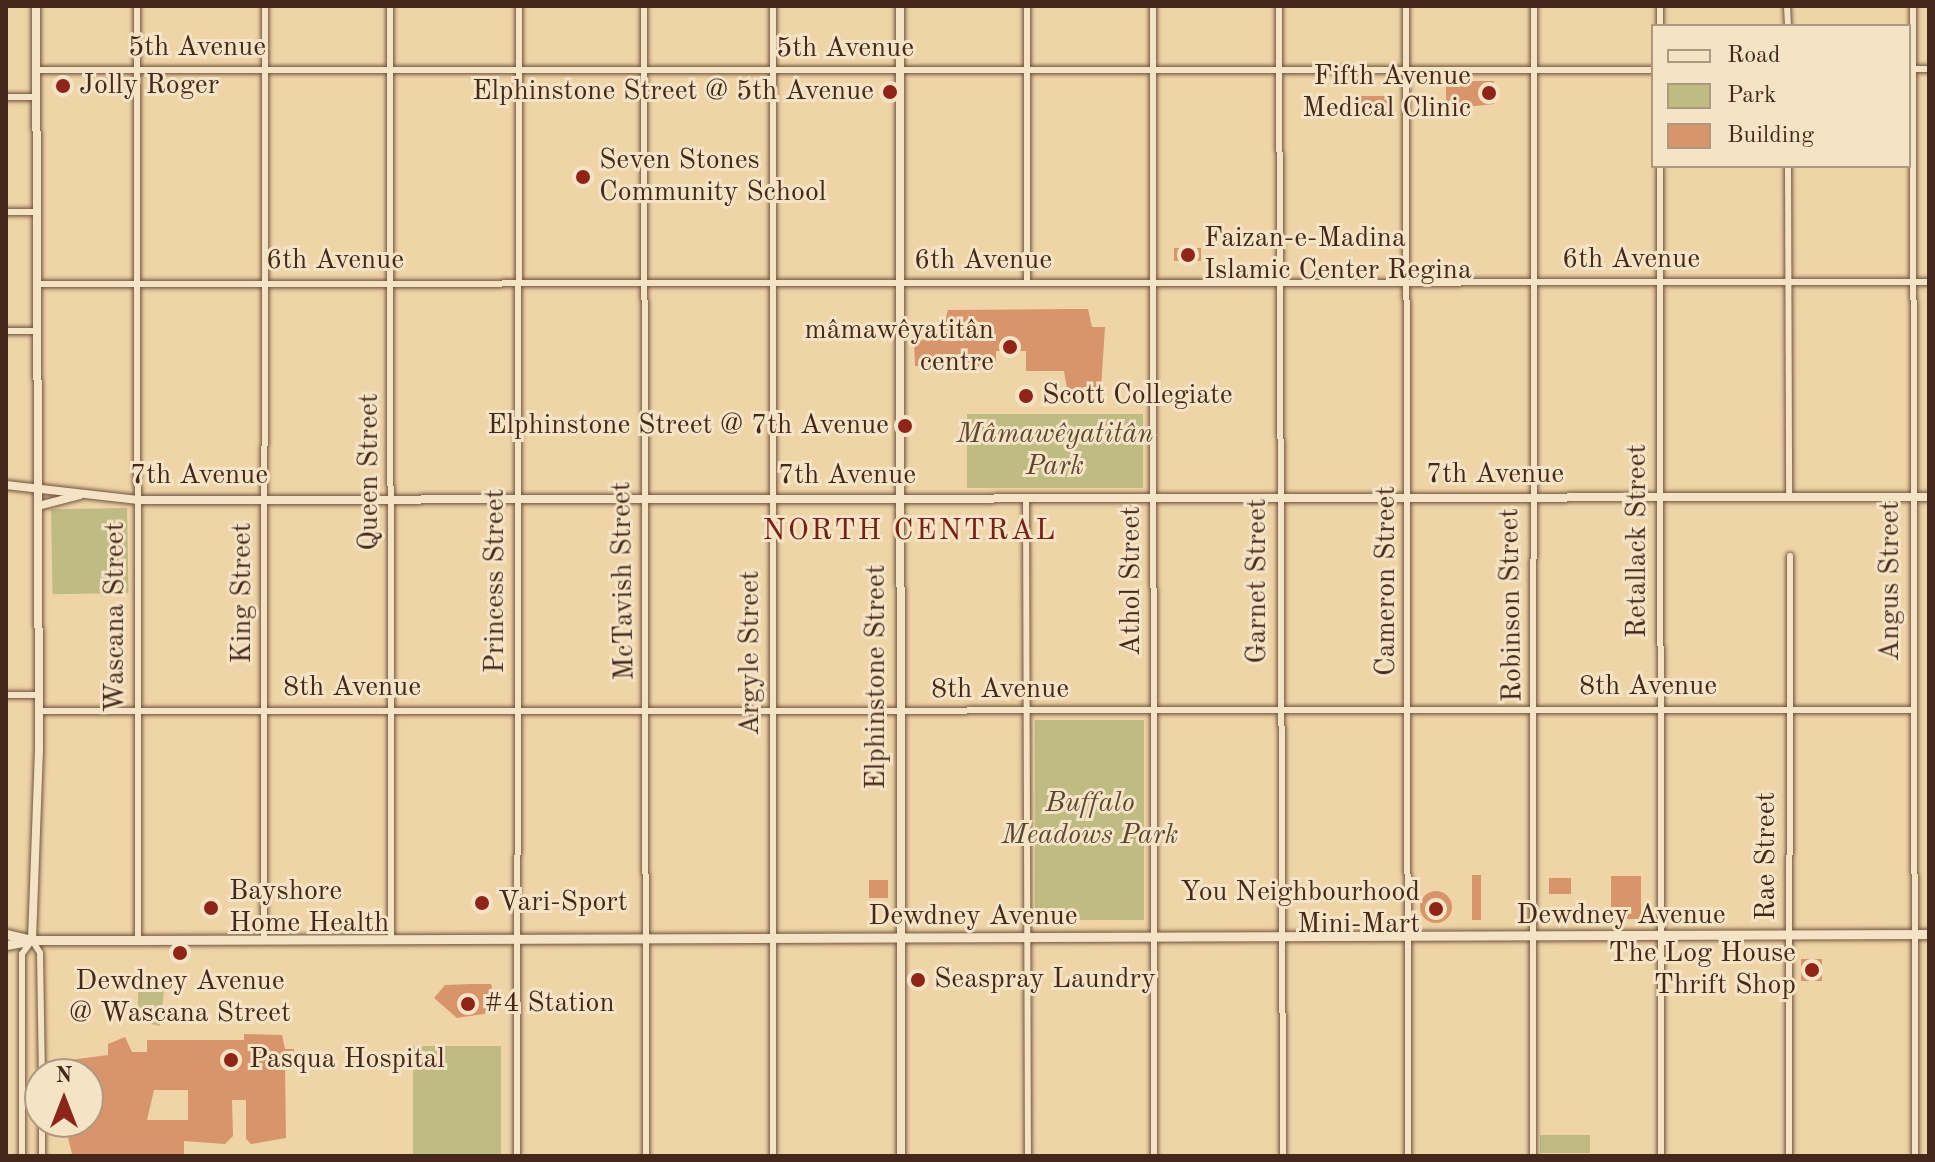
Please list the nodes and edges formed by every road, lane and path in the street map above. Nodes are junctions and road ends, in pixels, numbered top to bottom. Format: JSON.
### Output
{"nodes":[{"id":1,"x":36,"y":6,"type":"edge"},
{"id":2,"x":137,"y":6,"type":"edge"},
{"id":3,"x":265,"y":6,"type":"edge"},
{"id":4,"x":390,"y":6,"type":"edge"},
{"id":5,"x":519,"y":6,"type":"edge"},
{"id":6,"x":644,"y":6,"type":"edge"},
{"id":7,"x":773,"y":6,"type":"edge"},
{"id":8,"x":900,"y":6,"type":"edge"},
{"id":9,"x":1027,"y":6,"type":"edge"},
{"id":10,"x":1153,"y":6,"type":"edge"},
{"id":11,"x":1279,"y":6,"type":"edge"},
{"id":12,"x":1406,"y":6,"type":"edge"},
{"id":13,"x":1534,"y":6,"type":"edge"},
{"id":14,"x":1913,"y":6,"type":"edge"},
{"id":15,"x":1534,"y":69,"type":"junction"},
{"id":16,"x":1911,"y":69,"type":"edge"},
{"id":17,"x":1929,"y":69,"type":"edge"},
{"id":18,"x":36,"y":70,"type":"junction"},
{"id":19,"x":137,"y":70,"type":"junction"},
{"id":20,"x":644,"y":70,"type":"junction"},
{"id":21,"x":773,"y":70,"type":"junction"},
{"id":22,"x":1027,"y":70,"type":"junction"},
{"id":23,"x":1153,"y":70,"type":"junction"},
{"id":24,"x":1407,"y":70,"type":"junction"},
{"id":25,"x":1651,"y":70,"type":"edge"},
{"id":26,"x":266,"y":71,"type":"junction"},
{"id":27,"x":389,"y":71,"type":"junction"},
{"id":28,"x":520,"y":71,"type":"junction"},
{"id":29,"x":899,"y":71,"type":"junction"},
{"id":30,"x":1279,"y":71,"type":"junction"},
{"id":31,"x":6,"y":97,"type":"edge"},
{"id":32,"x":35,"y":97,"type":"junction"},
{"id":33,"x":1660,"y":168,"type":"edge"},
{"id":34,"x":1788,"y":168,"type":"edge"},
{"id":35,"x":6,"y":212,"type":"edge"},
{"id":36,"x":36,"y":212,"type":"junction"},
{"id":37,"x":1154,"y":282,"type":"junction"},
{"id":38,"x":1279,"y":282,"type":"junction"},
{"id":39,"x":1409,"y":282,"type":"junction"},
{"id":40,"x":1534,"y":282,"type":"junction"},
{"id":41,"x":1660,"y":282,"type":"junction"},
{"id":42,"x":1788,"y":282,"type":"junction"},
{"id":43,"x":1913,"y":282,"type":"junction"},
{"id":44,"x":1929,"y":282,"type":"edge"},
{"id":45,"x":392,"y":283,"type":"junction"},
{"id":46,"x":519,"y":283,"type":"junction"},
{"id":47,"x":645,"y":283,"type":"junction"},
{"id":48,"x":773,"y":283,"type":"junction"},
{"id":49,"x":900,"y":283,"type":"junction"},
{"id":50,"x":1027,"y":283,"type":"junction"},
{"id":51,"x":38,"y":284,"type":"junction"},
{"id":52,"x":136,"y":284,"type":"junction"},
{"id":53,"x":265,"y":284,"type":"junction"},
{"id":54,"x":6,"y":331,"type":"edge"},
{"id":55,"x":37,"y":331,"type":"junction"},
{"id":56,"x":6,"y":485,"type":"edge"},
{"id":57,"x":38,"y":485,"type":"junction"},
{"id":58,"x":81,"y":495,"type":"junction"},
{"id":59,"x":1280,"y":496,"type":"junction"},
{"id":60,"x":1155,"y":497,"type":"junction"},
{"id":61,"x":1410,"y":497,"type":"junction"},
{"id":62,"x":1659,"y":497,"type":"junction"},
{"id":63,"x":1789,"y":497,"type":"junction"},
{"id":64,"x":1912,"y":497,"type":"junction"},
{"id":65,"x":1929,"y":497,"type":"edge"},
{"id":66,"x":264,"y":498,"type":"junction"},
{"id":67,"x":392,"y":498,"type":"junction"},
{"id":68,"x":773,"y":498,"type":"junction"},
{"id":69,"x":898,"y":498,"type":"junction"},
{"id":70,"x":1026,"y":498,"type":"junction"},
{"id":71,"x":1533,"y":498,"type":"junction"},
{"id":72,"x":518,"y":499,"type":"junction"},
{"id":73,"x":645,"y":499,"type":"junction"},
{"id":74,"x":138,"y":500,"type":"junction"},
{"id":75,"x":38,"y":506,"type":"junction"},
{"id":76,"x":1790,"y":556,"type":"dead end"},
{"id":77,"x":6,"y":695,"type":"edge"},
{"id":78,"x":39,"y":695,"type":"junction"},
{"id":79,"x":518,"y":709,"type":"junction"},
{"id":80,"x":1409,"y":709,"type":"junction"},
{"id":81,"x":1660,"y":709,"type":"junction"},
{"id":82,"x":391,"y":710,"type":"junction"},
{"id":83,"x":647,"y":710,"type":"junction"},
{"id":84,"x":1535,"y":710,"type":"junction"},
{"id":85,"x":1789,"y":710,"type":"junction"},
{"id":86,"x":1914,"y":710,"type":"junction"},
{"id":87,"x":39,"y":711,"type":"junction"},
{"id":88,"x":138,"y":711,"type":"junction"},
{"id":89,"x":266,"y":711,"type":"junction"},
{"id":90,"x":773,"y":711,"type":"junction"},
{"id":91,"x":1280,"y":711,"type":"junction"},
{"id":92,"x":900,"y":712,"type":"junction"},
{"id":93,"x":1154,"y":712,"type":"junction"},
{"id":94,"x":1027,"y":713,"type":"junction"},
{"id":95,"x":6,"y":934,"type":"edge"},
{"id":96,"x":1929,"y":934,"type":"edge"},
{"id":97,"x":1915,"y":936,"type":"junction"},
{"id":98,"x":1662,"y":937,"type":"junction"},
{"id":99,"x":1788,"y":937,"type":"junction"},
{"id":100,"x":1408,"y":938,"type":"junction"},
{"id":101,"x":1533,"y":938,"type":"junction"},
{"id":102,"x":264,"y":939,"type":"junction"},
{"id":103,"x":391,"y":939,"type":"junction"},
{"id":104,"x":518,"y":939,"type":"junction"},
{"id":105,"x":645,"y":939,"type":"junction"},
{"id":106,"x":773,"y":939,"type":"junction"},
{"id":107,"x":901,"y":939,"type":"junction"},
{"id":108,"x":1154,"y":939,"type":"junction"},
{"id":109,"x":1282,"y":939,"type":"junction"},
{"id":110,"x":32,"y":940,"type":"junction"},
{"id":111,"x":138,"y":940,"type":"junction"},
{"id":112,"x":1026,"y":940,"type":"junction"},
{"id":113,"x":1929,"y":941,"type":"edge"},
{"id":114,"x":6,"y":945,"type":"edge"},
{"id":115,"x":42,"y":1058,"type":"edge"},
{"id":116,"x":22,"y":1156,"type":"edge"},
{"id":117,"x":517,"y":1156,"type":"edge"},
{"id":118,"x":646,"y":1156,"type":"edge"},
{"id":119,"x":773,"y":1156,"type":"edge"},
{"id":120,"x":901,"y":1156,"type":"edge"},
{"id":121,"x":1028,"y":1156,"type":"edge"},
{"id":122,"x":1154,"y":1156,"type":"edge"},
{"id":123,"x":1283,"y":1156,"type":"edge"},
{"id":124,"x":1408,"y":1156,"type":"edge"},
{"id":125,"x":1533,"y":1156,"type":"edge"},
{"id":126,"x":1661,"y":1156,"type":"edge"},
{"id":127,"x":1789,"y":1156,"type":"edge"},
{"id":128,"x":1915,"y":1156,"type":"edge"}],
"edges":[{"from":1,"to":18,"type":"street"},
{"from":2,"to":19,"type":"street","name":"Wascana Street"},
{"from":3,"to":26,"type":"street","name":"King Street"},
{"from":4,"to":27,"type":"street","name":"Queen Street"},
{"from":5,"to":28,"type":"street","name":"Princess Street"},
{"from":6,"to":20,"type":"street","name":"McTavish Street"},
{"from":7,"to":21,"type":"street","name":"Argyle Street"},
{"from":8,"to":29,"type":"street","name":"Elphinstone Street"},
{"from":9,"to":22,"type":"street"},
{"from":10,"to":23,"type":"street","name":"Athol Street"},
{"from":11,"to":30,"type":"street","name":"Garnet Street"},
{"from":12,"to":24,"type":"street","name":"Cameron Street"},
{"from":13,"to":15,"type":"street","name":"Robinson Street"},
{"from":14,"to":16,"type":"street","name":"Angus Street"},
{"from":15,"to":24,"type":"street","name":"5th Avenue"},
{"from":15,"to":25,"type":"street","name":"5th Avenue"},
{"from":15,"to":40,"type":"street","name":"Robinson Street"},
{"from":16,"to":17,"type":"street"},
{"from":16,"to":43,"type":"street","name":"Angus Street"},
{"from":18,"to":19,"type":"street","name":"5th Avenue"},
{"from":18,"to":32,"type":"street"},
{"from":19,"to":26,"type":"street","name":"5th Avenue"},
{"from":19,"to":52,"type":"street","name":"Wascana Street"},
{"from":20,"to":21,"type":"street","name":"5th Avenue"},
{"from":20,"to":28,"type":"street","name":"5th Avenue"},
{"from":20,"to":47,"type":"street","name":"McTavish Street"},
{"from":21,"to":29,"type":"street","name":"5th Avenue"},
{"from":21,"to":48,"type":"street","name":"Argyle Street"},
{"from":22,"to":23,"type":"street","name":"5th Avenue"},
{"from":22,"to":29,"type":"street","name":"5th Avenue"},
{"from":22,"to":50,"type":"street"},
{"from":23,"to":30,"type":"street","name":"5th Avenue"},
{"from":23,"to":37,"type":"street","name":"Athol Street"},
{"from":24,"to":30,"type":"street","name":"5th Avenue"},
{"from":24,"to":39,"type":"street","name":"Cameron Street"},
{"from":26,"to":27,"type":"street","name":"5th Avenue"},
{"from":26,"to":53,"type":"street","name":"King Street"},
{"from":27,"to":28,"type":"street","name":"5th Avenue"},
{"from":27,"to":45,"type":"street","name":"Queen Street"},
{"from":28,"to":46,"type":"street","name":"Princess Street"},
{"from":29,"to":49,"type":"street","name":"Elphinstone Street"},
{"from":30,"to":38,"type":"street","name":"Garnet Street"},
{"from":31,"to":32,"type":"street"},
{"from":32,"to":36,"type":"street"},
{"from":33,"to":41,"type":"street","name":"Retallack Street"},
{"from":34,"to":42,"type":"street"},
{"from":35,"to":36,"type":"street"},
{"from":36,"to":51,"type":"street"},
{"from":37,"to":38,"type":"street","name":"6th Avenue"},
{"from":37,"to":50,"type":"street","name":"6th Avenue"},
{"from":37,"to":60,"type":"street","name":"Athol Street"},
{"from":38,"to":39,"type":"street","name":"6th Avenue"},
{"from":38,"to":59,"type":"street","name":"Garnet Street"},
{"from":39,"to":40,"type":"street","name":"6th Avenue"},
{"from":39,"to":61,"type":"street","name":"Cameron Street"},
{"from":40,"to":41,"type":"street","name":"6th Avenue"},
{"from":40,"to":71,"type":"street","name":"Robinson Street"},
{"from":41,"to":42,"type":"street","name":"6th Avenue"},
{"from":41,"to":62,"type":"street","name":"Retallack Street"},
{"from":42,"to":43,"type":"street","name":"6th Avenue"},
{"from":42,"to":63,"type":"street"},
{"from":43,"to":44,"type":"street","name":"6th Avenue"},
{"from":43,"to":64,"type":"street","name":"Angus Street"},
{"from":45,"to":46,"type":"street","name":"6th Avenue"},
{"from":45,"to":53,"type":"street","name":"6th Avenue"},
{"from":45,"to":67,"type":"street","name":"Queen Street"},
{"from":46,"to":47,"type":"street","name":"6th Avenue"},
{"from":46,"to":72,"type":"street","name":"Princess Street"},
{"from":47,"to":48,"type":"street","name":"6th Avenue"},
{"from":47,"to":73,"type":"street","name":"McTavish Street"},
{"from":48,"to":49,"type":"street","name":"6th Avenue"},
{"from":48,"to":68,"type":"street","name":"Argyle Street"},
{"from":49,"to":50,"type":"street","name":"6th Avenue"},
{"from":49,"to":69,"type":"street","name":"Elphinstone Street"},
{"from":51,"to":52,"type":"street","name":"6th Avenue"},
{"from":51,"to":55,"type":"street"},
{"from":52,"to":53,"type":"street","name":"6th Avenue"},
{"from":52,"to":74,"type":"street","name":"Wascana Street"},
{"from":53,"to":66,"type":"street","name":"King Street"},
{"from":54,"to":55,"type":"street"},
{"from":55,"to":57,"type":"street"},
{"from":56,"to":57,"type":"street","name":"7th Avenue"},
{"from":57,"to":58,"type":"street","name":"7th Avenue"},
{"from":57,"to":75,"type":"street"},
{"from":58,"to":74,"type":"street","name":"7th Avenue"},
{"from":58,"to":75,"type":"street"},
{"from":59,"to":60,"type":"street","name":"7th Avenue"},
{"from":59,"to":61,"type":"street","name":"7th Avenue"},
{"from":59,"to":91,"type":"street","name":"Garnet Street"},
{"from":60,"to":70,"type":"street","name":"7th Avenue"},
{"from":60,"to":93,"type":"street","name":"Athol Street"},
{"from":61,"to":71,"type":"street","name":"7th Avenue"},
{"from":61,"to":80,"type":"street","name":"Cameron Street"},
{"from":62,"to":63,"type":"street","name":"7th Avenue"},
{"from":62,"to":71,"type":"street","name":"7th Avenue"},
{"from":62,"to":81,"type":"street","name":"Retallack Street"},
{"from":63,"to":64,"type":"street","name":"7th Avenue"},
{"from":64,"to":65,"type":"street","name":"7th Avenue"},
{"from":64,"to":86,"type":"street","name":"Angus Street"},
{"from":66,"to":67,"type":"street","name":"7th Avenue"},
{"from":66,"to":74,"type":"street","name":"7th Avenue"},
{"from":66,"to":89,"type":"street","name":"King Street"},
{"from":67,"to":72,"type":"street","name":"7th Avenue"},
{"from":67,"to":82,"type":"street","name":"Queen Street"},
{"from":68,"to":69,"type":"street","name":"7th Avenue"},
{"from":68,"to":73,"type":"street","name":"7th Avenue"},
{"from":68,"to":90,"type":"street","name":"Argyle Street"},
{"from":69,"to":70,"type":"street","name":"7th Avenue"},
{"from":69,"to":92,"type":"street","name":"Elphinstone Street"},
{"from":70,"to":94,"type":"street"},
{"from":71,"to":84,"type":"street","name":"Robinson Street"},
{"from":72,"to":73,"type":"street","name":"7th Avenue"},
{"from":72,"to":79,"type":"street","name":"Princess Street"},
{"from":73,"to":83,"type":"street","name":"McTavish Street"},
{"from":74,"to":88,"type":"street","name":"Wascana Street"},
{"from":75,"to":78,"type":"street"},
{"from":76,"to":85,"type":"street","name":"Rae Street"},
{"from":77,"to":78,"type":"street"},
{"from":78,"to":87,"type":"street"},
{"from":79,"to":82,"type":"street","name":"8th Avenue"},
{"from":79,"to":83,"type":"street","name":"8th Avenue"},
{"from":79,"to":104,"type":"street","name":"Princess Street"},
{"from":80,"to":84,"type":"street","name":"8th Avenue"},
{"from":80,"to":91,"type":"street","name":"8th Avenue"},
{"from":80,"to":100,"type":"street","name":"Cameron Street"},
{"from":81,"to":84,"type":"street","name":"8th Avenue"},
{"from":81,"to":85,"type":"street","name":"8th Avenue"},
{"from":81,"to":98,"type":"street","name":"Retallack Street"},
{"from":82,"to":89,"type":"street","name":"8th Avenue"},
{"from":82,"to":103,"type":"street","name":"Queen Street"},
{"from":83,"to":90,"type":"street","name":"8th Avenue"},
{"from":83,"to":105,"type":"street","name":"McTavish Street"},
{"from":84,"to":101,"type":"street","name":"Robinson Street"},
{"from":85,"to":86,"type":"street","name":"8th Avenue"},
{"from":85,"to":99,"type":"street","name":"Rae Street"},
{"from":86,"to":97,"type":"street","name":"Angus Street"},
{"from":87,"to":88,"type":"street","name":"8th Avenue"},
{"from":87,"to":110,"type":"street"},
{"from":88,"to":89,"type":"street","name":"8th Avenue"},
{"from":88,"to":111,"type":"street","name":"Wascana Street"},
{"from":89,"to":102,"type":"street","name":"King Street"},
{"from":90,"to":92,"type":"street","name":"8th Avenue"},
{"from":90,"to":106,"type":"street","name":"Argyle Street"},
{"from":91,"to":93,"type":"street","name":"8th Avenue"},
{"from":91,"to":109,"type":"street","name":"Garnet Street"},
{"from":92,"to":94,"type":"street","name":"8th Avenue"},
{"from":92,"to":107,"type":"street","name":"Elphinstone Street"},
{"from":93,"to":94,"type":"street","name":"8th Avenue"},
{"from":93,"to":108,"type":"street","name":"Athol Street"},
{"from":94,"to":112,"type":"street"},
{"from":95,"to":110,"type":"main road","name":"Dewdney Avenue"},
{"from":96,"to":97,"type":"main road","name":"Dewdney Avenue"},
{"from":97,"to":99,"type":"main road","name":"Dewdney Avenue"},
{"from":97,"to":113,"type":"main road","name":"Dewdney Avenue"},
{"from":97,"to":128,"type":"street","name":"Angus Street"},
{"from":98,"to":99,"type":"main road","name":"Dewdney Avenue"},
{"from":98,"to":101,"type":"main road","name":"Dewdney Avenue"},
{"from":98,"to":126,"type":"street","name":"Retallack Street"},
{"from":99,"to":127,"type":"street","name":"Rae Street"},
{"from":100,"to":101,"type":"main road","name":"Dewdney Avenue"},
{"from":100,"to":109,"type":"main road","name":"Dewdney Avenue"},
{"from":100,"to":124,"type":"street","name":"Cameron Street"},
{"from":101,"to":125,"type":"street","name":"Robinson Street"},
{"from":102,"to":103,"type":"main road","name":"Dewdney Avenue"},
{"from":102,"to":111,"type":"main road","name":"Dewdney Avenue"},
{"from":103,"to":104,"type":"main road","name":"Dewdney Avenue"},
{"from":104,"to":105,"type":"main road","name":"Dewdney Avenue"},
{"from":104,"to":117,"type":"street","name":"Princess Street"},
{"from":105,"to":106,"type":"main road","name":"Dewdney Avenue"},
{"from":105,"to":118,"type":"street","name":"McTavish Street"},
{"from":106,"to":107,"type":"main road","name":"Dewdney Avenue"},
{"from":106,"to":119,"type":"street","name":"Argyle Street"},
{"from":107,"to":112,"type":"main road","name":"Dewdney Avenue"},
{"from":107,"to":120,"type":"street","name":"Elphinstone Street"},
{"from":108,"to":109,"type":"main road","name":"Dewdney Avenue"},
{"from":108,"to":112,"type":"main road","name":"Dewdney Avenue"},
{"from":108,"to":122,"type":"street","name":"Athol Street"},
{"from":109,"to":123,"type":"street","name":"Garnet Street"},
{"from":110,"to":111,"type":"main road","name":"Dewdney Avenue"},
{"from":110,"to":114,"type":"main road","name":"Dewdney Avenue"},
{"from":110,"to":115,"type":"street"},
{"from":110,"to":116,"type":"street"},
{"from":112,"to":121,"type":"street"}]}
